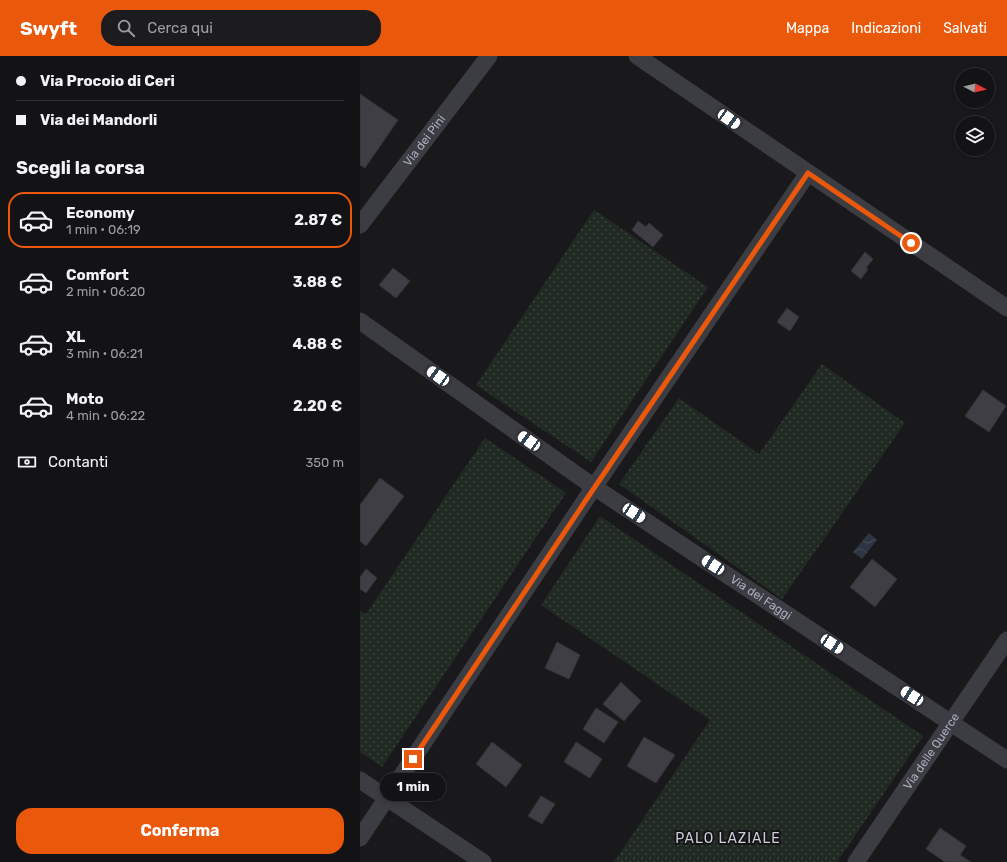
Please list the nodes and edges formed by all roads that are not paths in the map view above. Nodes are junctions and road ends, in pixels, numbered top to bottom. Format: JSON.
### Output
{"nodes":[{"id":1,"x":489,"y":56,"type":"edge"},
{"id":2,"x":637,"y":56,"type":"edge"},
{"id":3,"x":808,"y":173,"type":"junction"},
{"id":4,"x":360,"y":225,"type":"edge"},
{"id":5,"x":1007,"y":308,"type":"edge"},
{"id":6,"x":360,"y":321,"type":"edge"},
{"id":7,"x":594,"y":487,"type":"junction"},
{"id":8,"x":1007,"y":640,"type":"edge"},
{"id":9,"x":951,"y":722,"type":"junction"},
{"id":10,"x":1007,"y":760,"type":"edge"},
{"id":11,"x":360,"y":780,"type":"edge"},
{"id":12,"x":387,"y":798,"type":"junction"},
{"id":13,"x":360,"y":838,"type":"edge"},
{"id":14,"x":483,"y":862,"type":"edge"},
{"id":15,"x":856,"y":862,"type":"edge"}],
"edges":[{"from":1,"to":4,"type":"street","name":"Via dei Pini"},
{"from":2,"to":3,"type":"street"},
{"from":3,"to":5,"type":"street"},
{"from":3,"to":7,"type":"street"},
{"from":6,"to":7,"type":"street","name":"Via dei Faggi"},
{"from":7,"to":9,"type":"street","name":"Via dei Faggi"},
{"from":7,"to":12,"type":"street"},
{"from":8,"to":9,"type":"street","name":"Via delle Querce"},
{"from":9,"to":10,"type":"street","name":"Via dei Faggi"},
{"from":9,"to":15,"type":"street","name":"Via delle Querce"},
{"from":11,"to":12,"type":"street"},
{"from":12,"to":13,"type":"street"},
{"from":12,"to":14,"type":"street"}]}
